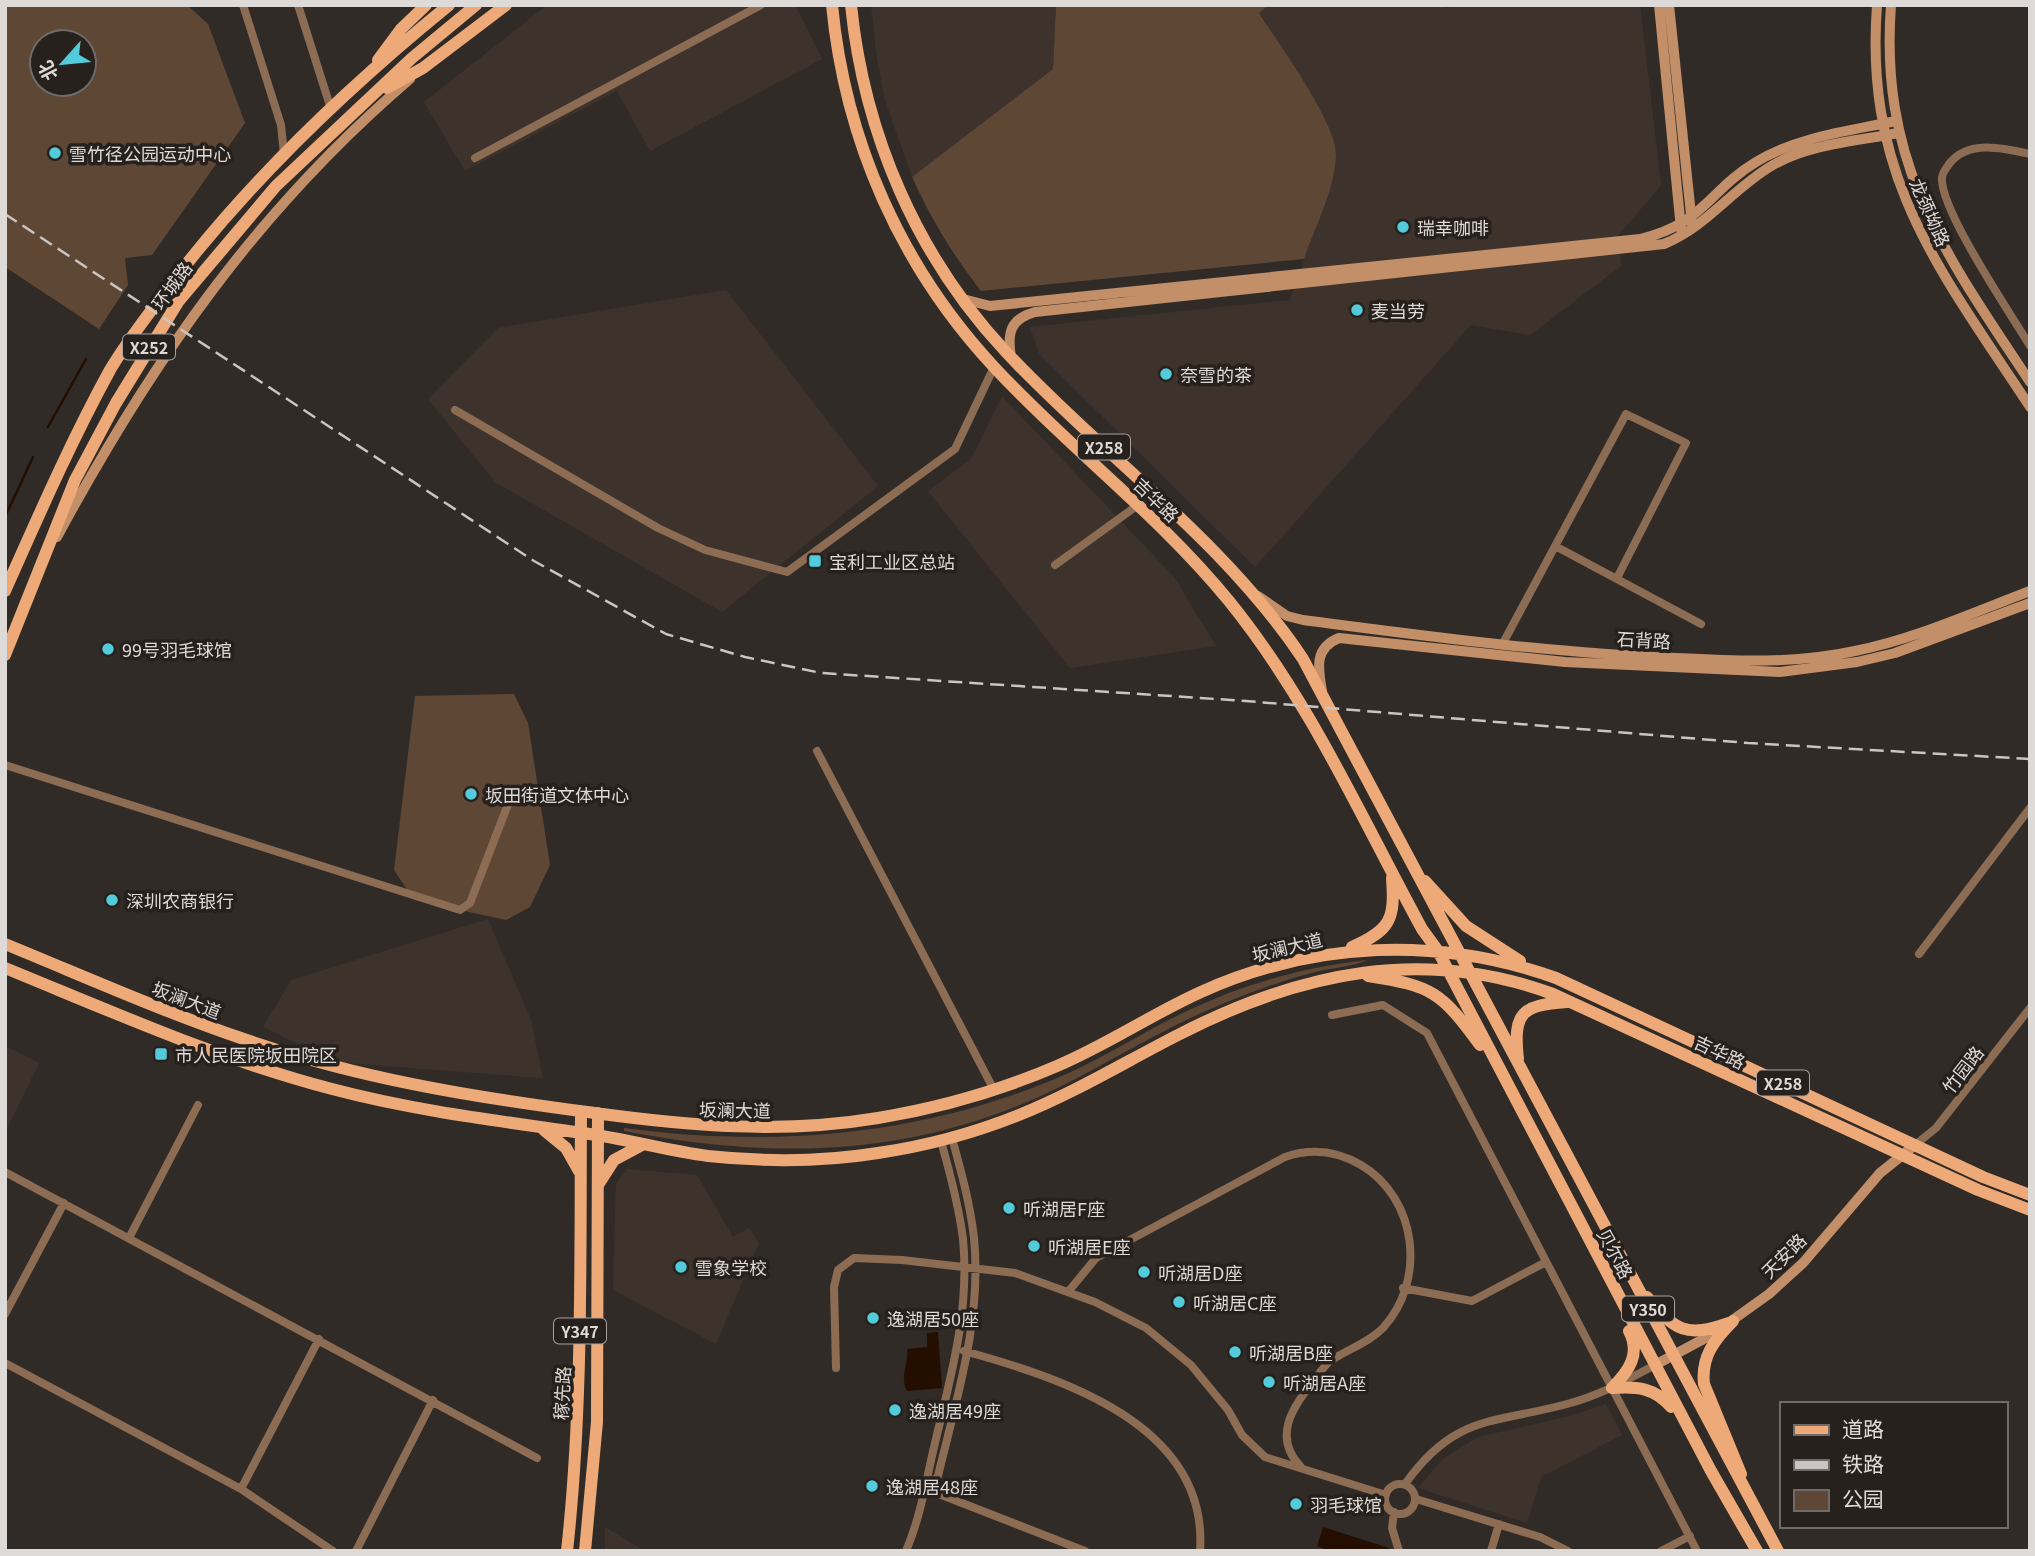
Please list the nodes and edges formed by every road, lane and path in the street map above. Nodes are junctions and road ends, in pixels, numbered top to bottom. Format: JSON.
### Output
{"nodes":[{"id":1,"x":243,"y":5,"type":"edge"},
{"id":2,"x":298,"y":5,"type":"edge"},
{"id":3,"x":426,"y":5,"type":"edge"},
{"id":4,"x":449,"y":5,"type":"edge"},
{"id":5,"x":476,"y":5,"type":"edge"},
{"id":6,"x":506,"y":5,"type":"edge"},
{"id":7,"x":761,"y":5,"type":"edge"},
{"id":8,"x":832,"y":5,"type":"edge"},
{"id":9,"x":851,"y":5,"type":"edge"},
{"id":10,"x":1659,"y":5,"type":"edge"},
{"id":11,"x":1670,"y":5,"type":"edge"},
{"id":12,"x":1877,"y":5,"type":"edge"},
{"id":13,"x":1891,"y":5,"type":"edge"},
{"id":14,"x":412,"y":10,"type":"edge"},
{"id":15,"x":423,"y":68,"type":"junction"},
{"id":16,"x":363,"y":79,"type":"junction"},
{"id":17,"x":374,"y":95,"type":"junction"},
{"id":18,"x":331,"y":111,"type":"junction"},
{"id":19,"x":1896,"y":121,"type":"junction"},
{"id":20,"x":1882,"y":124,"type":"junction"},
{"id":21,"x":1898,"y":133,"type":"junction"},
{"id":22,"x":1885,"y":136,"type":"junction"},
{"id":23,"x":2030,"y":154,"type":"edge"},
{"id":24,"x":285,"y":155,"type":"junction"},
{"id":25,"x":475,"y":158,"type":"dead end"},
{"id":26,"x":1687,"y":228,"type":"junction"},
{"id":27,"x":963,"y":299,"type":"junction"},
{"id":28,"x":2030,"y":346,"type":"edge"},
{"id":29,"x":1011,"y":357,"type":"junction"},
{"id":30,"x":994,"y":368,"type":"junction"},
{"id":31,"x":2030,"y":382,"type":"edge"},
{"id":32,"x":2030,"y":407,"type":"edge"},
{"id":33,"x":455,"y":410,"type":"dead end"},
{"id":34,"x":1138,"y":505,"type":"junction"},
{"id":35,"x":1557,"y":547,"type":"junction"},
{"id":36,"x":1055,"y":565,"type":"dead end"},
{"id":37,"x":36,"y":577,"type":"junction"},
{"id":38,"x":1617,"y":578,"type":"junction"},
{"id":39,"x":5,"y":591,"type":"edge"},
{"id":40,"x":2030,"y":591,"type":"edge"},
{"id":41,"x":1255,"y":594,"type":"junction"},
{"id":42,"x":2030,"y":603,"type":"edge"},
{"id":43,"x":1701,"y":624,"type":"dead end"},
{"id":44,"x":1503,"y":645,"type":"junction"},
{"id":45,"x":5,"y":655,"type":"edge"},
{"id":46,"x":1322,"y":691,"type":"junction"},
{"id":47,"x":817,"y":751,"type":"dead end"},
{"id":48,"x":5,"y":765,"type":"edge"},
{"id":49,"x":512,"y":793,"type":"dead end"},
{"id":50,"x":2030,"y":808,"type":"edge"},
{"id":51,"x":1410,"y":864,"type":"junction"},
{"id":52,"x":1392,"y":874,"type":"junction"},
{"id":53,"x":5,"y":944,"type":"edge"},
{"id":54,"x":1438,"y":951,"type":"junction"},
{"id":55,"x":1342,"y":952,"type":"junction"},
{"id":56,"x":1458,"y":953,"type":"junction"},
{"id":57,"x":1919,"y":954,"type":"dead end"},
{"id":58,"x":5,"y":968,"type":"edge"},
{"id":59,"x":1447,"y":969,"type":"junction"},
{"id":60,"x":1535,"y":970,"type":"junction"},
{"id":61,"x":1467,"y":971,"type":"junction"},
{"id":62,"x":1353,"y":973,"type":"junction"},
{"id":63,"x":1570,"y":1002,"type":"junction"},
{"id":64,"x":2030,"y":1008,"type":"edge"},
{"id":65,"x":1332,"y":1015,"type":"dead end"},
{"id":66,"x":1519,"y":1066,"type":"junction"},
{"id":67,"x":1502,"y":1073,"type":"junction"},
{"id":68,"x":994,"y":1090,"type":"junction"},
{"id":69,"x":198,"y":1105,"type":"dead end"},
{"id":70,"x":581,"y":1111,"type":"junction"},
{"id":71,"x":598,"y":1113,"type":"junction"},
{"id":72,"x":537,"y":1128,"type":"junction"},
{"id":73,"x":581,"y":1133,"type":"junction"},
{"id":74,"x":597,"y":1136,"type":"junction"},
{"id":75,"x":947,"y":1139,"type":"junction"},
{"id":76,"x":643,"y":1144,"type":"junction"},
{"id":77,"x":1915,"y":1145,"type":"junction"},
{"id":78,"x":1903,"y":1155,"type":"junction"},
{"id":79,"x":5,"y":1172,"type":"edge"},
{"id":80,"x":581,"y":1180,"type":"junction"},
{"id":81,"x":596,"y":1189,"type":"junction"},
{"id":82,"x":2030,"y":1195,"type":"edge"},
{"id":83,"x":64,"y":1203,"type":"junction"},
{"id":84,"x":2030,"y":1210,"type":"edge"},
{"id":85,"x":1583,"y":1228,"type":"junction"},
{"id":86,"x":129,"y":1238,"type":"junction"},
{"id":87,"x":1546,"y":1262,"type":"junction"},
{"id":88,"x":965,"y":1267,"type":"junction"},
{"id":89,"x":976,"y":1269,"type":"junction"},
{"id":90,"x":1631,"y":1276,"type":"junction"},
{"id":91,"x":1404,"y":1288,"type":"junction"},
{"id":92,"x":1068,"y":1292,"type":"junction"},
{"id":93,"x":5,"y":1314,"type":"edge"},
{"id":94,"x":1732,"y":1321,"type":"junction"},
{"id":95,"x":318,"y":1339,"type":"junction"},
{"id":96,"x":958,"y":1349,"type":"junction"},
{"id":97,"x":968,"y":1352,"type":"junction"},
{"id":98,"x":1673,"y":1356,"type":"junction"},
{"id":99,"x":5,"y":1363,"type":"edge"},
{"id":100,"x":1655,"y":1365,"type":"junction"},
{"id":101,"x":836,"y":1368,"type":"dead end"},
{"id":102,"x":1612,"y":1388,"type":"junction"},
{"id":103,"x":433,"y":1400,"type":"junction"},
{"id":104,"x":1696,"y":1442,"type":"junction"},
{"id":105,"x":537,"y":1458,"type":"dead end"},
{"id":106,"x":1303,"y":1469,"type":"junction"},
{"id":107,"x":1405,"y":1484,"type":"junction"},
{"id":108,"x":241,"y":1489,"type":"junction"},
{"id":109,"x":926,"y":1489,"type":"junction"},
{"id":110,"x":1745,"y":1491,"type":"junction"},
{"id":111,"x":1385,"y":1495,"type":"junction"},
{"id":112,"x":1416,"y":1499,"type":"junction"},
{"id":113,"x":1394,"y":1512,"type":"junction"},
{"id":114,"x":1499,"y":1524,"type":"junction"},
{"id":115,"x":1690,"y":1536,"type":"junction"},
{"id":116,"x":333,"y":1551,"type":"edge"},
{"id":117,"x":356,"y":1551,"type":"edge"},
{"id":118,"x":567,"y":1551,"type":"edge"},
{"id":119,"x":585,"y":1551,"type":"edge"},
{"id":120,"x":906,"y":1551,"type":"edge"},
{"id":121,"x":1085,"y":1551,"type":"edge"},
{"id":122,"x":1199,"y":1551,"type":"edge"},
{"id":123,"x":1399,"y":1551,"type":"edge"},
{"id":124,"x":1491,"y":1551,"type":"edge"},
{"id":125,"x":1568,"y":1551,"type":"edge"},
{"id":126,"x":1661,"y":1551,"type":"edge"},
{"id":127,"x":1697,"y":1551,"type":"edge"},
{"id":128,"x":1757,"y":1551,"type":"edge"},
{"id":129,"x":1778,"y":1551,"type":"edge"}],
"edges":[{"from":1,"to":24,"type":"street"},
{"from":2,"to":18,"type":"street"},
{"from":3,"to":14,"type":"main road","number":"X252"},
{"from":4,"to":16,"type":"main road"},
{"from":5,"to":17,"type":"main road"},
{"from":6,"to":15,"type":"main road"},
{"from":7,"to":25,"type":"street"},
{"from":8,"to":30,"type":"main road","name":"吉华路","number":"X258"},
{"from":9,"to":27,"type":"main road","name":"吉华路","number":"X258"},
{"from":10,"to":26,"type":"main road"},
{"from":11,"to":26,"type":"main road"},
{"from":12,"to":20,"type":"main road","name":"龙颈坳路"},
{"from":13,"to":19,"type":"main road","name":"龙颈坳路"},
{"from":14,"to":16,"type":"main road","number":"X252"},
{"from":15,"to":17,"type":"main road"},
{"from":15,"to":37,"type":"main road"},
{"from":16,"to":18,"type":"main road","name":"环城路","number":"X252"},
{"from":17,"to":37,"type":"main road","name":"环城路","number":"X252"},
{"from":18,"to":24,"type":"main road","name":"环城路","number":"X252"},
{"from":19,"to":20,"type":"main road"},
{"from":19,"to":21,"type":"main road","name":"龙颈坳路"},
{"from":20,"to":22,"type":"main road","name":"龙颈坳路"},
{"from":20,"to":26,"type":"main road"},
{"from":21,"to":22,"type":"main road"},
{"from":21,"to":31,"type":"main road","name":"龙颈坳路"},
{"from":22,"to":26,"type":"main road"},
{"from":22,"to":32,"type":"main road","name":"龙颈坳路"},
{"from":23,"to":28,"type":"street"},
{"from":24,"to":39,"type":"main road","name":"环城路","number":"X252"},
{"from":26,"to":27,"type":"main road"},
{"from":26,"to":29,"type":"main road"},
{"from":27,"to":29,"type":"main road","name":"吉华路","number":"X258"},
{"from":29,"to":41,"type":"main road","name":"吉华路","number":"X258"},
{"from":30,"to":33,"type":"street"},
{"from":30,"to":34,"type":"main road","name":"吉华路","number":"X258"},
{"from":34,"to":36,"type":"street"},
{"from":34,"to":52,"type":"main road","name":"吉华路","number":"X258"},
{"from":35,"to":38,"type":"street"},
{"from":35,"to":38,"type":"street"},
{"from":35,"to":44,"type":"street"},
{"from":37,"to":45,"type":"main road","name":"环城路","number":"X252"},
{"from":38,"to":43,"type":"street"},
{"from":40,"to":44,"type":"main road","name":"石背路"},
{"from":41,"to":44,"type":"main road","name":"石背路"},
{"from":41,"to":46,"type":"main road","name":"吉华路","number":"X258"},
{"from":42,"to":46,"type":"main road","name":"石背路"},
{"from":46,"to":51,"type":"main road","name":"吉华路","number":"X258"},
{"from":47,"to":68,"type":"street"},
{"from":48,"to":49,"type":"street"},
{"from":50,"to":57,"type":"street"},
{"from":51,"to":56,"type":"main road","name":"吉华路","number":"X258"},
{"from":51,"to":60,"type":"main road","number":"X258"},
{"from":52,"to":54,"type":"main road","name":"吉华路","number":"X258"},
{"from":52,"to":55,"type":"main road"},
{"from":53,"to":70,"type":"main road","name":"坂澜大道"},
{"from":54,"to":55,"type":"main road","name":"坂澜大道"},
{"from":54,"to":56,"type":"main road","name":"坂澜大道"},
{"from":54,"to":59,"type":"main road","name":"吉华路","number":"X258"},
{"from":55,"to":68,"type":"main road","name":"坂澜大道"},
{"from":56,"to":60,"type":"main road","name":"坂澜大道"},
{"from":56,"to":61,"type":"main road","name":"吉华路","number":"X258"},
{"from":58,"to":72,"type":"main road"},
{"from":59,"to":61,"type":"main road","name":"吉华路","number":"X258"},
{"from":59,"to":62,"type":"main road"},
{"from":59,"to":67,"type":"main road","name":"贝尔路","number":"Y350"},
{"from":60,"to":77,"type":"main road","name":"吉华路","number":"X258"},
{"from":61,"to":63,"type":"main road","name":"吉华路","number":"X258"},
{"from":61,"to":66,"type":"main road","name":"贝尔路","number":"Y350"},
{"from":62,"to":67,"type":"main road"},
{"from":62,"to":75,"type":"main road"},
{"from":63,"to":66,"type":"main road"},
{"from":63,"to":78,"type":"main road","name":"吉华路","number":"X258"},
{"from":64,"to":77,"type":"street","name":"竹园路"},
{"from":65,"to":87,"type":"street"},
{"from":66,"to":90,"type":"main road","name":"贝尔路","number":"Y350"},
{"from":67,"to":85,"type":"main road","name":"贝尔路","number":"Y350"},
{"from":68,"to":71,"type":"main road","name":"坂澜大道"},
{"from":69,"to":86,"type":"street"},
{"from":70,"to":71,"type":"main road","name":"坂澜大道"},
{"from":70,"to":73,"type":"main road","name":"稼先路","number":"Y347"},
{"from":71,"to":74,"type":"main road","name":"稼先路","number":"Y347"},
{"from":72,"to":73,"type":"main road"},
{"from":72,"to":80,"type":"main road"},
{"from":73,"to":74,"type":"main road"},
{"from":73,"to":80,"type":"main road","name":"稼先路","number":"Y347"},
{"from":74,"to":76,"type":"main road"},
{"from":74,"to":81,"type":"main road","name":"稼先路","number":"Y347"},
{"from":75,"to":76,"type":"main road"},
{"from":75,"to":88,"type":"street"},
{"from":75,"to":89,"type":"street"},
{"from":76,"to":81,"type":"main road"},
{"from":77,"to":78,"type":"main road","name":"天安路"},
{"from":77,"to":82,"type":"main road","name":"吉华路","number":"X258"},
{"from":78,"to":84,"type":"main road","name":"吉华路","number":"X258"},
{"from":78,"to":94,"type":"main road","name":"天安路"},
{"from":79,"to":83,"type":"street"},
{"from":80,"to":118,"type":"main road","name":"稼先路","number":"Y347"},
{"from":81,"to":119,"type":"main road","name":"稼先路","number":"Y347"},
{"from":83,"to":86,"type":"street"},
{"from":83,"to":93,"type":"street"},
{"from":85,"to":100,"type":"main road","name":"贝尔路","number":"Y350"},
{"from":85,"to":102,"type":"main road"},
{"from":86,"to":95,"type":"street"},
{"from":87,"to":91,"type":"street"},
{"from":87,"to":102,"type":"street"},
{"from":88,"to":89,"type":"street"},
{"from":88,"to":96,"type":"street"},
{"from":88,"to":101,"type":"street"},
{"from":89,"to":92,"type":"street"},
{"from":89,"to":97,"type":"street"},
{"from":90,"to":94,"type":"main road"},
{"from":90,"to":98,"type":"main road","name":"贝尔路","number":"Y350"},
{"from":91,"to":92,"type":"street"},
{"from":91,"to":106,"type":"street"},
{"from":92,"to":106,"type":"street"},
{"from":94,"to":98,"type":"main road","name":"天安路"},
{"from":94,"to":110,"type":"main road"},
{"from":95,"to":103,"type":"street"},
{"from":95,"to":108,"type":"street"},
{"from":96,"to":97,"type":"street"},
{"from":96,"to":109,"type":"street"},
{"from":97,"to":109,"type":"street"},
{"from":97,"to":122,"type":"street"},
{"from":98,"to":100,"type":"main road","name":"天安路"},
{"from":98,"to":110,"type":"main road","name":"贝尔路","number":"Y350"},
{"from":99,"to":108,"type":"street"},
{"from":100,"to":102,"type":"street"},
{"from":100,"to":104,"type":"main road","name":"贝尔路","number":"Y350"},
{"from":102,"to":104,"type":"main road"},
{"from":102,"to":107,"type":"street"},
{"from":102,"to":115,"type":"street"},
{"from":103,"to":105,"type":"street"},
{"from":103,"to":117,"type":"street"},
{"from":104,"to":128,"type":"main road","name":"贝尔路","number":"Y350"},
{"from":106,"to":111,"type":"street"},
{"from":107,"to":111,"type":"street"},
{"from":107,"to":112,"type":"street"},
{"from":108,"to":116,"type":"street"},
{"from":109,"to":120,"type":"street"},
{"from":109,"to":121,"type":"street"},
{"from":110,"to":129,"type":"main road","name":"贝尔路","number":"Y350"},
{"from":111,"to":113,"type":"street"},
{"from":112,"to":113,"type":"street"},
{"from":112,"to":114,"type":"street"},
{"from":113,"to":123,"type":"street"},
{"from":114,"to":124,"type":"street"},
{"from":114,"to":125,"type":"street"},
{"from":115,"to":126,"type":"street"},
{"from":115,"to":127,"type":"street"}]}
